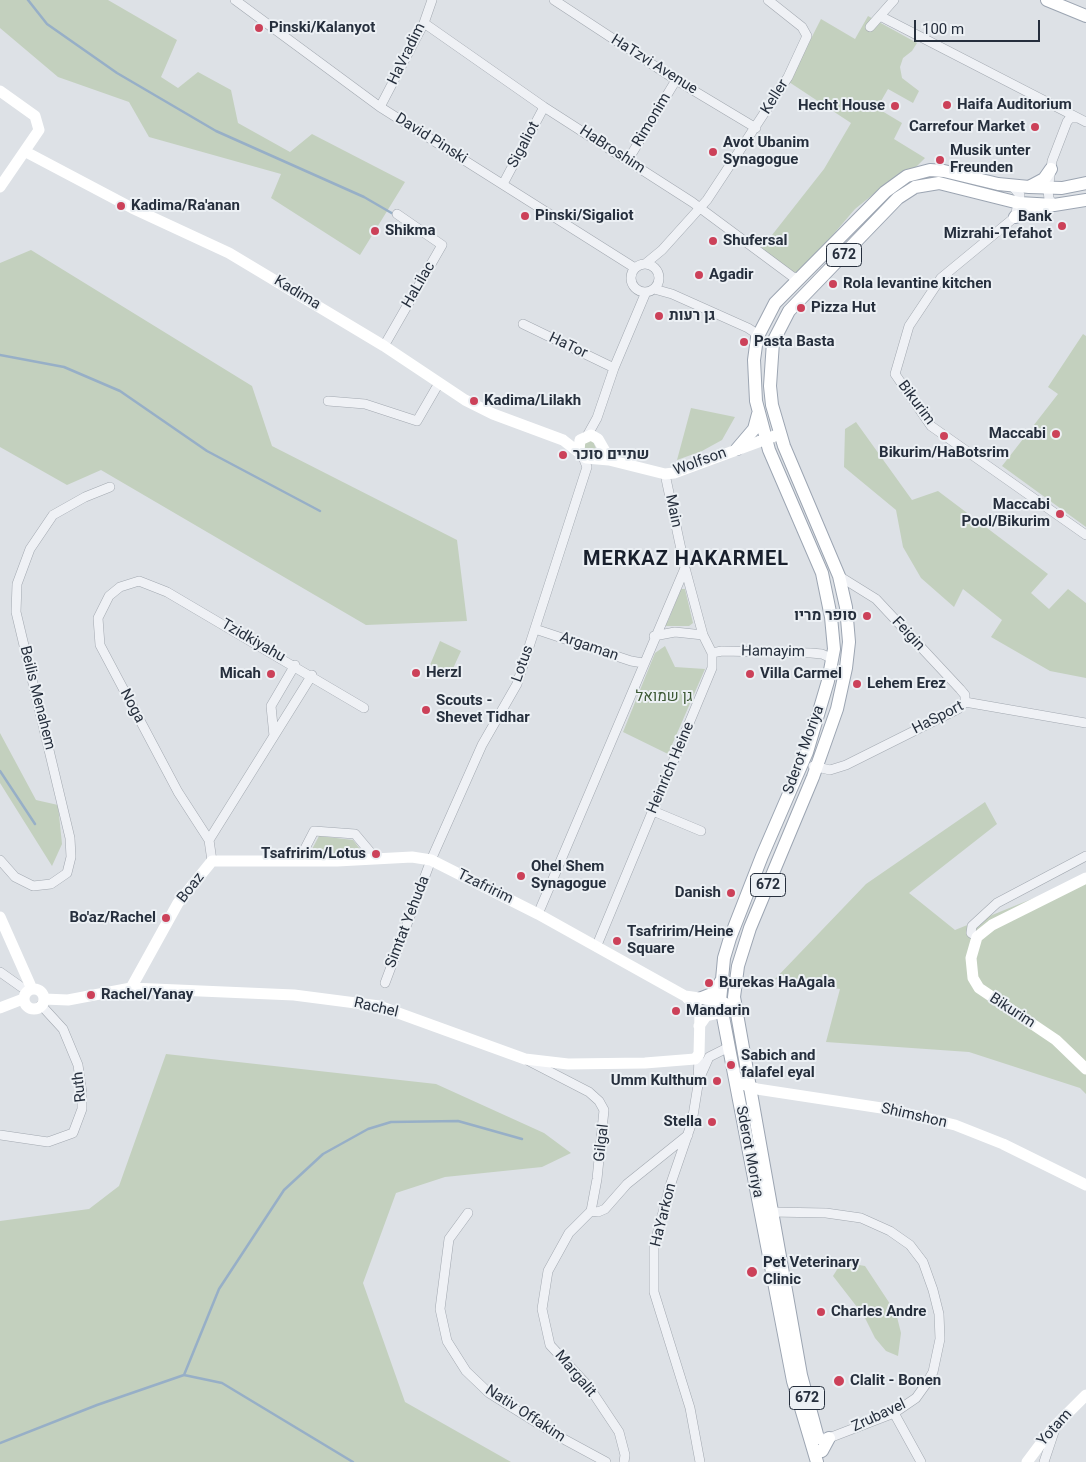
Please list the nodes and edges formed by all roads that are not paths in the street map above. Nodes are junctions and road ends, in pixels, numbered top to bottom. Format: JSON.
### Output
{"nodes":[{"id":1,"x":235,"y":0,"type":"edge"},
{"id":2,"x":432,"y":0,"type":"edge"},
{"id":3,"x":554,"y":0,"type":"edge"},
{"id":4,"x":768,"y":0,"type":"edge"},
{"id":5,"x":894,"y":0,"type":"edge"},
{"id":6,"x":1047,"y":0,"type":"edge"},
{"id":7,"x":1086,"y":16,"type":"edge"},
{"id":8,"x":882,"y":17,"type":"junction"},
{"id":9,"x":424,"y":23,"type":"junction"},
{"id":10,"x":870,"y":27,"type":"dead end"},
{"id":11,"x":676,"y":80,"type":"junction"},
{"id":12,"x":0,"y":91,"type":"edge"},
{"id":13,"x":1053,"y":106,"type":"junction"},
{"id":14,"x":380,"y":107,"type":"junction"},
{"id":15,"x":544,"y":107,"type":"junction"},
{"id":16,"x":1082,"y":120,"type":"edge"},
{"id":17,"x":1065,"y":126,"type":"junction"},
{"id":18,"x":756,"y":128,"type":"junction"},
{"id":19,"x":26,"y":152,"type":"junction"},
{"id":20,"x":628,"y":160,"type":"junction"},
{"id":21,"x":1051,"y":169,"type":"junction"},
{"id":22,"x":1086,"y":183,"type":"edge"},
{"id":23,"x":503,"y":184,"type":"junction"},
{"id":24,"x":1011,"y":186,"type":"junction"},
{"id":25,"x":0,"y":187,"type":"edge"},
{"id":26,"x":1029,"y":187,"type":"junction"},
{"id":27,"x":1048,"y":188,"type":"junction"},
{"id":28,"x":1086,"y":200,"type":"edge"},
{"id":29,"x":1020,"y":203,"type":"junction"},
{"id":30,"x":1054,"y":205,"type":"junction"},
{"id":31,"x":700,"y":208,"type":"junction"},
{"id":32,"x":398,"y":214,"type":"dead end"},
{"id":33,"x":1015,"y":217,"type":"junction"},
{"id":34,"x":662,"y":250,"type":"junction"},
{"id":35,"x":645,"y":264,"type":"junction"},
{"id":36,"x":635,"y":268,"type":"junction"},
{"id":37,"x":655,"y":269,"type":"junction"},
{"id":38,"x":799,"y":278,"type":"junction"},
{"id":39,"x":635,"y":288,"type":"junction"},
{"id":40,"x":650,"y":291,"type":"junction"},
{"id":41,"x":636,"y":312,"type":"junction"},
{"id":42,"x":523,"y":324,"type":"dead end"},
{"id":43,"x":757,"y":338,"type":"junction"},
{"id":44,"x":384,"y":346,"type":"junction"},
{"id":45,"x":614,"y":368,"type":"junction"},
{"id":46,"x":439,"y":384,"type":"junction"},
{"id":47,"x":328,"y":401,"type":"dead end"},
{"id":48,"x":758,"y":409,"type":"junction"},
{"id":49,"x":780,"y":434,"type":"junction"},
{"id":50,"x":766,"y":439,"type":"junction"},
{"id":51,"x":589,"y":447,"type":"junction"},
{"id":52,"x":737,"y":449,"type":"junction"},
{"id":53,"x":665,"y":474,"type":"junction"},
{"id":54,"x":110,"y":487,"type":"dead end"},
{"id":55,"x":1086,"y":534,"type":"edge"},
{"id":56,"x":685,"y":568,"type":"junction"},
{"id":57,"x":839,"y":576,"type":"junction"},
{"id":58,"x":139,"y":581,"type":"joint"},
{"id":59,"x":535,"y":629,"type":"junction"},
{"id":60,"x":703,"y":635,"type":"junction"},
{"id":61,"x":654,"y":636,"type":"junction"},
{"id":62,"x":712,"y":654,"type":"junction"},
{"id":63,"x":832,"y":659,"type":"junction"},
{"id":64,"x":643,"y":662,"type":"junction"},
{"id":65,"x":295,"y":665,"type":"junction"},
{"id":66,"x":312,"y":675,"type":"junction"},
{"id":67,"x":965,"y":702,"type":"junction"},
{"id":68,"x":364,"y":708,"type":"dead end"},
{"id":69,"x":1086,"y":723,"type":"edge"},
{"id":70,"x":274,"y":736,"type":"junction"},
{"id":71,"x":807,"y":752,"type":"junction"},
{"id":72,"x":817,"y":768,"type":"junction"},
{"id":73,"x":653,"y":811,"type":"junction"},
{"id":74,"x":701,"y":831,"type":"dead end"},
{"id":75,"x":209,"y":840,"type":"junction"},
{"id":76,"x":1086,"y":856,"type":"edge"},
{"id":77,"x":376,"y":859,"type":"junction"},
{"id":78,"x":0,"y":860,"type":"edge"},
{"id":79,"x":299,"y":860,"type":"junction"},
{"id":80,"x":431,"y":860,"type":"junction"},
{"id":81,"x":212,"y":861,"type":"junction"},
{"id":82,"x":1086,"y":878,"type":"edge"},
{"id":83,"x":538,"y":914,"type":"junction"},
{"id":84,"x":0,"y":917,"type":"edge"},
{"id":85,"x":977,"y":938,"type":"junction"},
{"id":86,"x":597,"y":945,"type":"junction"},
{"id":87,"x":0,"y":972,"type":"edge"},
{"id":88,"x":721,"y":981,"type":"junction"},
{"id":89,"x":385,"y":983,"type":"dead end"},
{"id":90,"x":131,"y":988,"type":"junction"},
{"id":91,"x":27,"y":993,"type":"junction"},
{"id":92,"x":685,"y":996,"type":"junction"},
{"id":93,"x":699,"y":1000,"type":"junction"},
{"id":94,"x":43,"y":1002,"type":"junction"},
{"id":95,"x":726,"y":1007,"type":"junction"},
{"id":96,"x":0,"y":1008,"type":"edge"},
{"id":97,"x":699,"y":1026,"type":"junction"},
{"id":98,"x":730,"y":1047,"type":"junction"},
{"id":99,"x":699,"y":1054,"type":"junction"},
{"id":100,"x":525,"y":1058,"type":"junction"},
{"id":101,"x":1086,"y":1069,"type":"edge"},
{"id":102,"x":735,"y":1077,"type":"junction"},
{"id":103,"x":698,"y":1085,"type":"junction"},
{"id":104,"x":748,"y":1086,"type":"junction"},
{"id":105,"x":688,"y":1134,"type":"junction"},
{"id":106,"x":0,"y":1135,"type":"edge"},
{"id":107,"x":1086,"y":1184,"type":"edge"},
{"id":108,"x":591,"y":1211,"type":"junction"},
{"id":109,"x":771,"y":1212,"type":"junction"},
{"id":110,"x":468,"y":1213,"type":"dead end"},
{"id":111,"x":1086,"y":1395,"type":"edge"},
{"id":112,"x":894,"y":1413,"type":"junction"},
{"id":113,"x":1057,"y":1424,"type":"junction"},
{"id":114,"x":806,"y":1427,"type":"junction"},
{"id":115,"x":824,"y":1438,"type":"junction"},
{"id":116,"x":821,"y":1458,"type":"edge"},
{"id":117,"x":606,"y":1462,"type":"edge"},
{"id":118,"x":624,"y":1462,"type":"edge"},
{"id":119,"x":700,"y":1462,"type":"edge"},
{"id":120,"x":921,"y":1462,"type":"edge"},
{"id":121,"x":1027,"y":1462,"type":"edge"},
{"id":122,"x":1044,"y":1462,"type":"edge"}],
"edges":[{"from":1,"to":14,"type":"street","name":"David Pinski"},
{"from":2,"to":9,"type":"street","name":"HaVradim"},
{"from":3,"to":11,"type":"street","name":"HaTzvi Avenue"},
{"from":4,"to":18,"type":"street","name":"Keller"},
{"from":5,"to":8,"type":"street"},
{"from":6,"to":7,"type":"main road"},
{"from":8,"to":10,"type":"street"},
{"from":8,"to":13,"type":"street"},
{"from":9,"to":14,"type":"street","name":"HaVradim"},
{"from":9,"to":15,"type":"street","name":"HaBroshim"},
{"from":11,"to":18,"type":"street","name":"HaTzvi Avenue"},
{"from":11,"to":20,"type":"street","name":"Rimonim"},
{"from":12,"to":19,"type":"street"},
{"from":13,"to":16,"type":"street"},
{"from":13,"to":17,"type":"street"},
{"from":14,"to":23,"type":"street","name":"David Pinski"},
{"from":15,"to":20,"type":"street","name":"HaBroshim"},
{"from":15,"to":23,"type":"street","name":"Sigaliot"},
{"from":16,"to":17,"type":"street"},
{"from":17,"to":21,"type":"street"},
{"from":18,"to":31,"type":"street","name":"Keller"},
{"from":19,"to":25,"type":"street"},
{"from":19,"to":44,"type":"street","name":"Kadima"},
{"from":20,"to":31,"type":"street","name":"HaBroshim"},
{"from":21,"to":26,"type":"main road"},
{"from":21,"to":27,"type":"street"},
{"from":22,"to":27,"type":"main road","number":"672"},
{"from":23,"to":36,"type":"street","name":"David Pinski"},
{"from":24,"to":26,"type":"main road","name":"Sderot Moriya","number":"672"},
{"from":24,"to":29,"type":"street"},
{"from":24,"to":38,"type":"main road","name":"Sderot Moriya","number":"672"},
{"from":26,"to":27,"type":"main road","name":"Sderot Moriya","number":"672"},
{"from":27,"to":30,"type":"street"},
{"from":28,"to":30,"type":"main road","number":"672"},
{"from":29,"to":30,"type":"main road","number":"672"},
{"from":29,"to":33,"type":"street"},
{"from":29,"to":49,"type":"main road","name":"Sderot Moriya","number":"672"},
{"from":30,"to":33,"type":"main road"},
{"from":31,"to":34,"type":"street","name":"Keller"},
{"from":31,"to":38,"type":"street","name":"HaBroshim"},
{"from":32,"to":44,"type":"street","name":"HaLilac"},
{"from":33,"to":55,"type":"street","name":"Bikurim"},
{"from":34,"to":35,"type":"street","name":"Keller"},
{"from":34,"to":37,"type":"street","name":"Keller"},
{"from":35,"to":36,"type":"street"},
{"from":35,"to":37,"type":"street"},
{"from":36,"to":39,"type":"street"},
{"from":37,"to":40,"type":"street"},
{"from":38,"to":43,"type":"main road","name":"Sderot Moriya","number":"672"},
{"from":39,"to":40,"type":"street"},
{"from":39,"to":41,"type":"street"},
{"from":40,"to":41,"type":"street"},
{"from":40,"to":43,"type":"street"},
{"from":41,"to":45,"type":"street"},
{"from":42,"to":45,"type":"street","name":"HaTor"},
{"from":43,"to":48,"type":"main road","name":"Sderot Moriya","number":"672"},
{"from":44,"to":46,"type":"street","name":"Kadima"},
{"from":45,"to":51,"type":"street"},
{"from":46,"to":47,"type":"street"},
{"from":46,"to":51,"type":"street","name":"Kadima"},
{"from":48,"to":50,"type":"main road","name":"Sderot Moriya","number":"672"},
{"from":48,"to":52,"type":"main road"},
{"from":49,"to":50,"type":"street","name":"Wolfson"},
{"from":49,"to":57,"type":"main road","name":"Sderot Moriya","number":"672"},
{"from":50,"to":52,"type":"street","name":"Wolfson"},
{"from":50,"to":63,"type":"main road","name":"Sderot Moriya","number":"672"},
{"from":51,"to":53,"type":"street","name":"Wolfson"},
{"from":51,"to":59,"type":"street","name":"Lotus"},
{"from":52,"to":53,"type":"street","name":"Wolfson"},
{"from":53,"to":56,"type":"street","name":"Main"},
{"from":54,"to":78,"type":"street","name":"Beilis Menahem"},
{"from":56,"to":60,"type":"street","name":"Main"},
{"from":56,"to":61,"type":"street"},
{"from":57,"to":67,"type":"street","name":"Feigin"},
{"from":57,"to":72,"type":"main road","name":"Sderot Moriya","number":"672"},
{"from":58,"to":65,"type":"street","name":"Tzidkiyahu"},
{"from":58,"to":75,"type":"street","name":"Noga"},
{"from":59,"to":64,"type":"street","name":"Argaman"},
{"from":59,"to":80,"type":"street","name":"Lotus"},
{"from":60,"to":61,"type":"street"},
{"from":60,"to":62,"type":"street"},
{"from":61,"to":64,"type":"street"},
{"from":62,"to":63,"type":"street","name":"Hamayim"},
{"from":62,"to":73,"type":"street","name":"Heinrich Heine"},
{"from":63,"to":71,"type":"main road","name":"Sderot Moriya","number":"672"},
{"from":64,"to":83,"type":"street"},
{"from":65,"to":66,"type":"street","name":"Tzidkiyahu"},
{"from":65,"to":70,"type":"street"},
{"from":66,"to":68,"type":"street","name":"Tzidkiyahu"},
{"from":66,"to":70,"type":"street"},
{"from":67,"to":69,"type":"street","name":"HaSport"},
{"from":67,"to":72,"type":"street","name":"HaSport"},
{"from":70,"to":75,"type":"street"},
{"from":71,"to":72,"type":"street"},
{"from":71,"to":88,"type":"main road","name":"Sderot Moriya","number":"672"},
{"from":72,"to":95,"type":"main road","name":"Sderot Moriya","number":"672"},
{"from":73,"to":74,"type":"street"},
{"from":73,"to":86,"type":"street","name":"Heinrich Heine"},
{"from":75,"to":81,"type":"street","name":"Boaz"},
{"from":76,"to":85,"type":"street","name":"Bikurim"},
{"from":77,"to":79,"type":"street","name":"Tzafririm"},
{"from":77,"to":79,"type":"street"},
{"from":77,"to":80,"type":"street","name":"Tzafririm"},
{"from":79,"to":81,"type":"street","name":"Tzafririm"},
{"from":80,"to":83,"type":"street","name":"Tzafririm"},
{"from":80,"to":89,"type":"street","name":"Simtat Yehuda"},
{"from":81,"to":90,"type":"street","name":"Boaz"},
{"from":82,"to":85,"type":"street"},
{"from":83,"to":86,"type":"street","name":"Tzafririm"},
{"from":84,"to":91,"type":"street"},
{"from":85,"to":101,"type":"street","name":"Bikurim"},
{"from":86,"to":92,"type":"street","name":"Tzafririm"},
{"from":87,"to":91,"type":"street"},
{"from":88,"to":93,"type":"main road"},
{"from":88,"to":95,"type":"main road","name":"Sderot Moriya","number":"672"},
{"from":90,"to":94,"type":"street","name":"Rachel"},
{"from":90,"to":100,"type":"street","name":"Rachel"},
{"from":91,"to":94,"type":"street"},
{"from":91,"to":94,"type":"street","name":"Rachel"},
{"from":91,"to":96,"type":"street"},
{"from":92,"to":93,"type":"street","name":"Tzafririm"},
{"from":92,"to":97,"type":"street"},
{"from":93,"to":95,"type":"street","name":"Tzafririm"},
{"from":94,"to":106,"type":"street","name":"Ruth"},
{"from":95,"to":97,"type":"street"},
{"from":95,"to":98,"type":"main road","name":"Sderot Moriya","number":"672"},
{"from":95,"to":104,"type":"main road","name":"Sderot Moriya","number":"672"},
{"from":97,"to":99,"type":"street"},
{"from":98,"to":102,"type":"main road","name":"Sderot Moriya","number":"672"},
{"from":98,"to":103,"type":"street"},
{"from":99,"to":100,"type":"street","name":"Rachel"},
{"from":99,"to":103,"type":"street","name":"HaYarkon"},
{"from":100,"to":108,"type":"street","name":"Gilgal"},
{"from":102,"to":104,"type":"street","name":"Shimshon"},
{"from":102,"to":114,"type":"main road","name":"Sderot Moriya","number":"672"},
{"from":103,"to":105,"type":"street","name":"HaYarkon"},
{"from":104,"to":107,"type":"street","name":"Shimshon"},
{"from":104,"to":109,"type":"main road","name":"Sderot Moriya","number":"672"},
{"from":105,"to":108,"type":"street","name":"Margalit"},
{"from":105,"to":119,"type":"street","name":"HaYarkon"},
{"from":108,"to":118,"type":"street","name":"Margalit"},
{"from":109,"to":112,"type":"street","name":"Zrubavel"},
{"from":109,"to":115,"type":"main road","name":"Sderot Moriya","number":"672"},
{"from":110,"to":117,"type":"street","name":"Nativ Offakim"},
{"from":111,"to":113,"type":"street","name":"Yotam"},
{"from":112,"to":115,"type":"street","name":"Zrubavel"},
{"from":112,"to":120,"type":"street"},
{"from":113,"to":121,"type":"street","name":"Yotam"},
{"from":113,"to":122,"type":"street"},
{"from":114,"to":115,"type":"street"},
{"from":114,"to":116,"type":"main road","name":"Sderot Moriya","number":"672"},
{"from":115,"to":116,"type":"main road","name":"Sderot Moriya","number":"672"}]}
